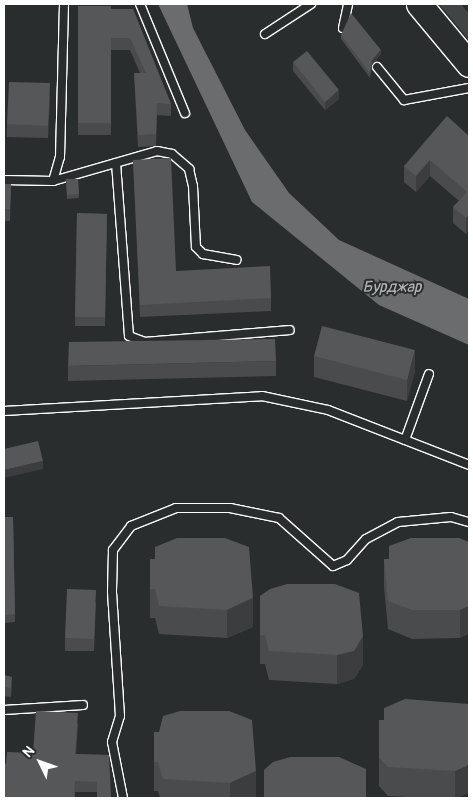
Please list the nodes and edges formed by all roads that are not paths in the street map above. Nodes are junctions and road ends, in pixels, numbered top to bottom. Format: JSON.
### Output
{"nodes":[{"id":1,"x":64,"y":4,"type":"edge"},
{"id":2,"x":140,"y":4,"type":"edge"},
{"id":3,"x":311,"y":4,"type":"edge"},
{"id":4,"x":348,"y":4,"type":"edge"},
{"id":5,"x":419,"y":4,"type":"edge"},
{"id":6,"x":344,"y":28,"type":"edge"},
{"id":7,"x":265,"y":34,"type":"dead end"},
{"id":8,"x":469,"y":64,"type":"edge"},
{"id":9,"x":377,"y":67,"type":"dead end"},
{"id":10,"x":469,"y":88,"type":"edge"},
{"id":11,"x":185,"y":113,"type":"dead end"},
{"id":12,"x":116,"y":163,"type":"junction"},
{"id":13,"x":4,"y":180,"type":"edge"},
{"id":14,"x":53,"y":181,"type":"junction"},
{"id":15,"x":236,"y":260,"type":"dead end"},
{"id":16,"x":290,"y":330,"type":"dead end"},
{"id":17,"x":429,"y":374,"type":"dead end"},
{"id":18,"x":4,"y":411,"type":"edge"},
{"id":19,"x":405,"y":440,"type":"junction"},
{"id":20,"x":469,"y":465,"type":"edge"},
{"id":21,"x":469,"y":522,"type":"edge"},
{"id":22,"x":83,"y":705,"type":"dead end"},
{"id":23,"x":4,"y":710,"type":"edge"},
{"id":24,"x":123,"y":798,"type":"edge"}],
"edges":[{"from":1,"to":14,"type":"lane"},
{"from":2,"to":11,"type":"lane"},
{"from":3,"to":7,"type":"lane"},
{"from":4,"to":6,"type":"lane"},
{"from":5,"to":8,"type":"main road"},
{"from":9,"to":10,"type":"lane"},
{"from":12,"to":14,"type":"lane"},
{"from":12,"to":15,"type":"lane"},
{"from":12,"to":16,"type":"lane"},
{"from":13,"to":14,"type":"lane"},
{"from":17,"to":19,"type":"lane"},
{"from":18,"to":19,"type":"lane"},
{"from":19,"to":20,"type":"lane"},
{"from":21,"to":24,"type":"lane"},
{"from":22,"to":23,"type":"lane"}]}
